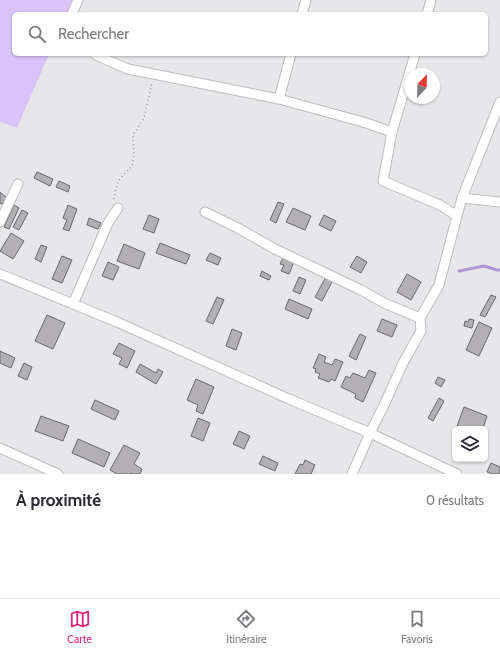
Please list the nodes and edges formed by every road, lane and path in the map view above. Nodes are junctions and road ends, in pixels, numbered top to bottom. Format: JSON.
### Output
{"nodes":[{"id":1,"x":78,"y":0,"type":"edge"},
{"id":2,"x":306,"y":0,"type":"edge"},
{"id":3,"x":431,"y":0,"type":"edge"},
{"id":4,"x":73,"y":12,"type":"edge"},
{"id":5,"x":303,"y":12,"type":"edge"},
{"id":6,"x":428,"y":12,"type":"edge"},
{"id":7,"x":98,"y":56,"type":"edge"},
{"id":8,"x":290,"y":56,"type":"edge"},
{"id":9,"x":414,"y":56,"type":"edge"},
{"id":10,"x":154,"y":74,"type":"junction"},
{"id":11,"x":279,"y":99,"type":"junction"},
{"id":12,"x":500,"y":102,"type":"edge"},
{"id":13,"x":392,"y":132,"type":"junction"},
{"id":14,"x":18,"y":184,"type":"dead end"},
{"id":15,"x":462,"y":198,"type":"junction"},
{"id":16,"x":500,"y":202,"type":"edge"},
{"id":17,"x":118,"y":208,"type":"joint"},
{"id":18,"x":205,"y":212,"type":"dead end"},
{"id":19,"x":457,"y":216,"type":"junction"},
{"id":20,"x":0,"y":222,"type":"edge"},
{"id":21,"x":0,"y":274,"type":"edge"},
{"id":22,"x":73,"y":304,"type":"junction"},
{"id":23,"x":420,"y":318,"type":"junction"},
{"id":24,"x":370,"y":433,"type":"junction"},
{"id":25,"x":0,"y":448,"type":"edge"},
{"id":26,"x":58,"y":474,"type":"edge"},
{"id":27,"x":352,"y":474,"type":"edge"},
{"id":28,"x":457,"y":474,"type":"edge"}],
"edges":[{"from":1,"to":4,"type":"street"},
{"from":2,"to":5,"type":"street"},
{"from":3,"to":6,"type":"street"},
{"from":7,"to":10,"type":"street"},
{"from":8,"to":11,"type":"street"},
{"from":9,"to":13,"type":"street"},
{"from":10,"to":11,"type":"street"},
{"from":10,"to":17,"type":"path"},
{"from":11,"to":13,"type":"street"},
{"from":12,"to":15,"type":"street"},
{"from":13,"to":19,"type":"street"},
{"from":14,"to":20,"type":"street"},
{"from":15,"to":16,"type":"street"},
{"from":15,"to":19,"type":"street"},
{"from":17,"to":22,"type":"street"},
{"from":18,"to":23,"type":"street"},
{"from":19,"to":23,"type":"street"},
{"from":21,"to":22,"type":"street"},
{"from":22,"to":24,"type":"street"},
{"from":23,"to":24,"type":"street"},
{"from":24,"to":27,"type":"street"},
{"from":24,"to":28,"type":"street"},
{"from":25,"to":26,"type":"street"}]}
